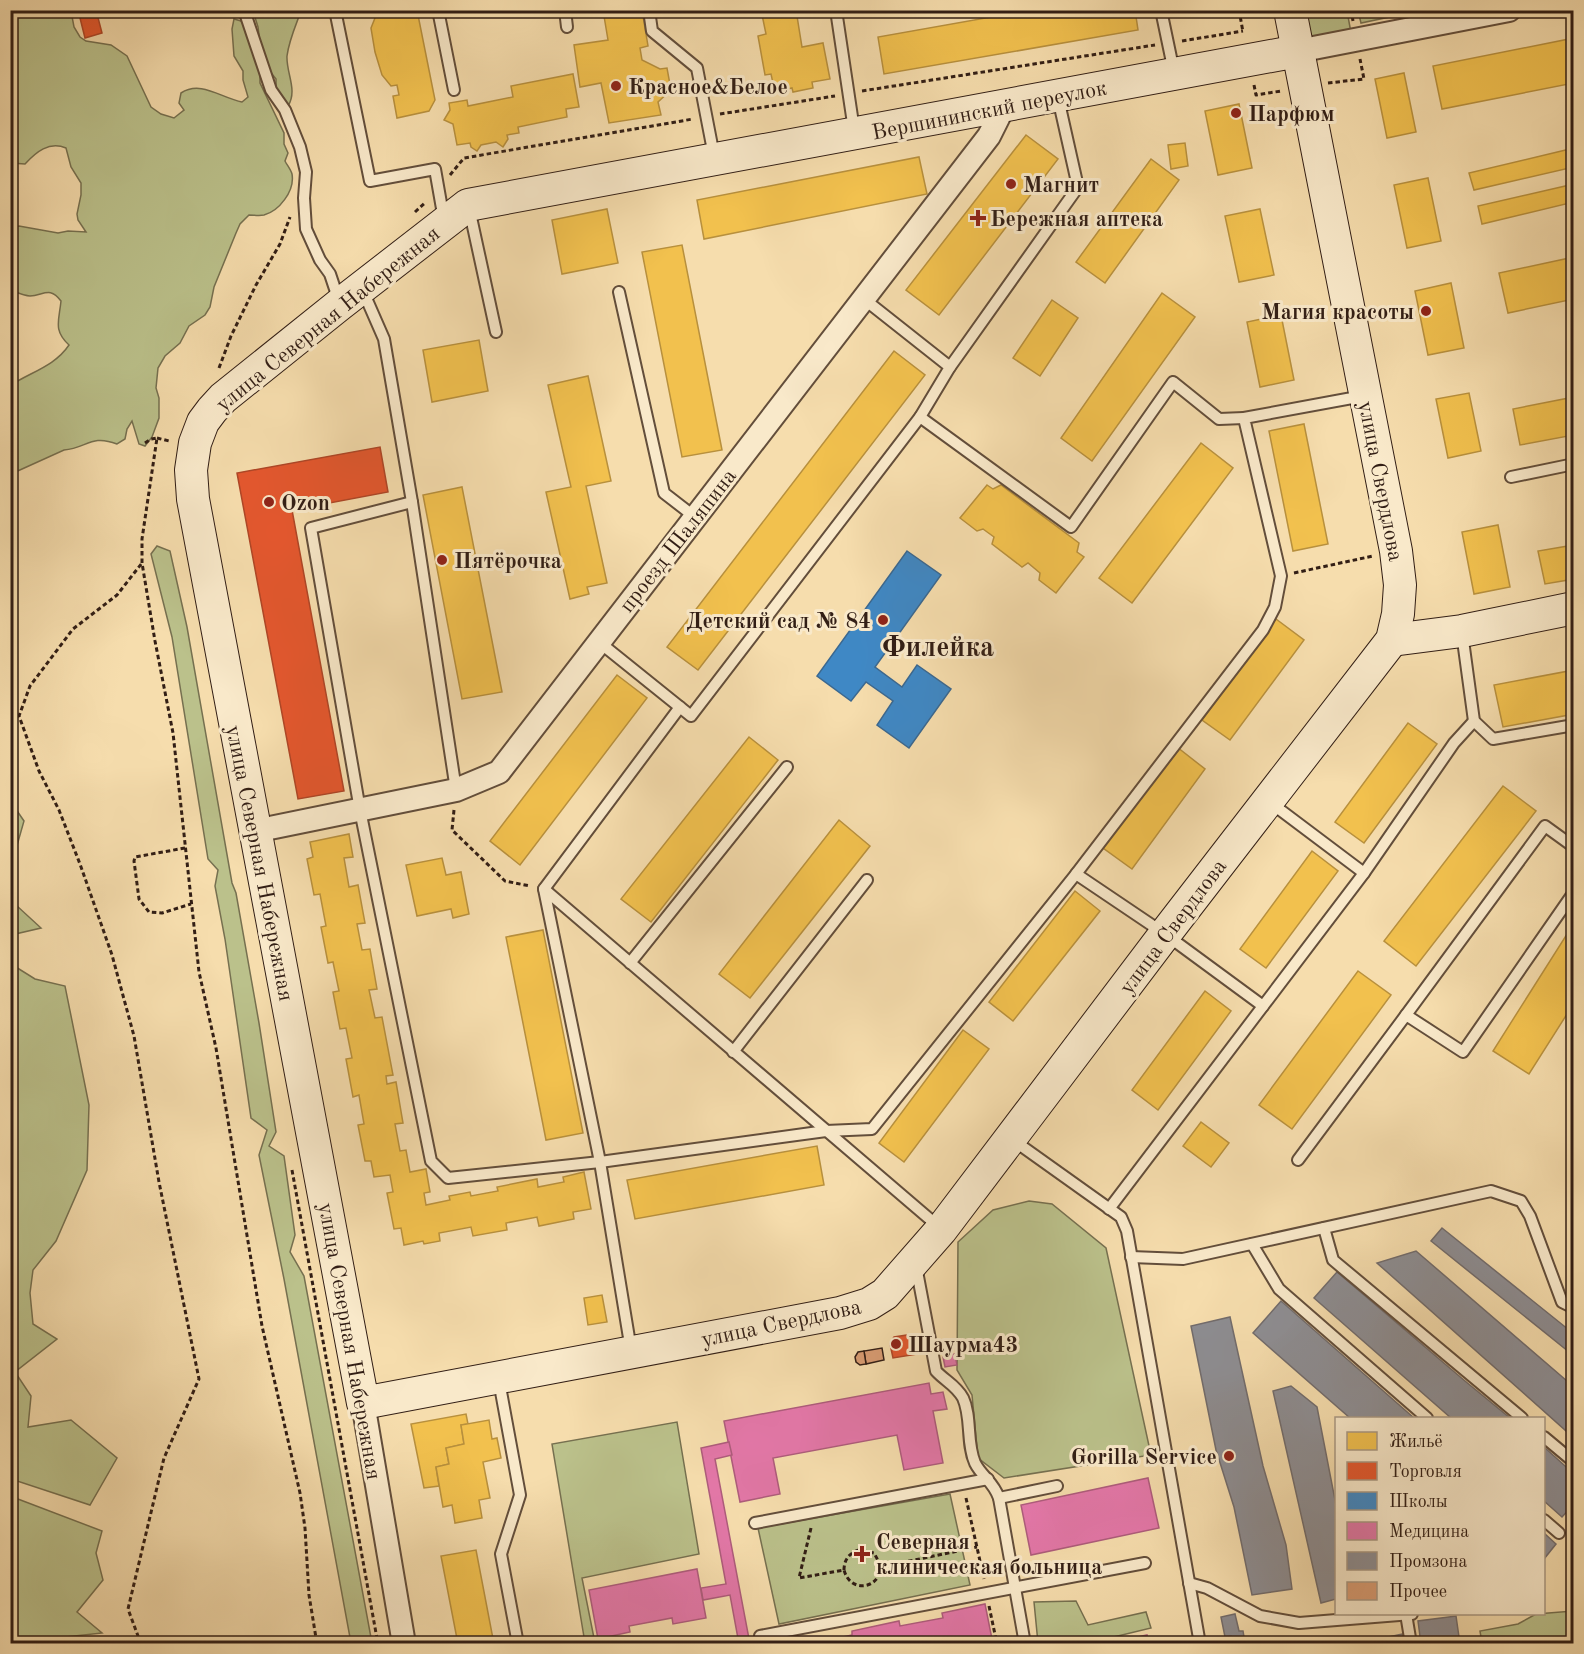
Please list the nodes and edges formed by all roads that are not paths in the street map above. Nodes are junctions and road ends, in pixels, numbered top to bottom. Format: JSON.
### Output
{"nodes":[{"id":1,"x":244,"y":10,"type":"edge"},
{"id":2,"x":335,"y":10,"type":"edge"},
{"id":3,"x":438,"y":10,"type":"edge"},
{"id":4,"x":565,"y":10,"type":"edge"},
{"id":5,"x":649,"y":10,"type":"edge"},
{"id":6,"x":836,"y":10,"type":"edge"},
{"id":7,"x":1161,"y":10,"type":"edge"},
{"id":8,"x":1290,"y":10,"type":"edge"},
{"id":9,"x":1509,"y":10,"type":"edge"},
{"id":10,"x":567,"y":27,"type":"dead end"},
{"id":11,"x":1298,"y":51,"type":"junction"},
{"id":12,"x":1175,"y":74,"type":"junction"},
{"id":13,"x":454,"y":90,"type":"dead end"},
{"id":14,"x":1057,"y":96,"type":"junction"},
{"id":15,"x":1004,"y":106,"type":"junction"},
{"id":16,"x":855,"y":134,"type":"junction"},
{"id":17,"x":715,"y":159,"type":"junction"},
{"id":18,"x":456,"y":214,"type":"junction"},
{"id":19,"x":619,"y":292,"type":"dead end"},
{"id":20,"x":351,"y":296,"type":"junction"},
{"id":21,"x":864,"y":299,"type":"junction"},
{"id":22,"x":496,"y":332,"type":"dead end"},
{"id":23,"x":950,"y":367,"type":"junction"},
{"id":24,"x":1366,"y":396,"type":"junction"},
{"id":25,"x":920,"y":417,"type":"junction"},
{"id":26,"x":1244,"y":418,"type":"junction"},
{"id":27,"x":1574,"y":464,"type":"edge"},
{"id":28,"x":1511,"y":477,"type":"dead end"},
{"id":29,"x":412,"y":502,"type":"junction"},
{"id":30,"x":695,"y":517,"type":"junction"},
{"id":31,"x":1574,"y":608,"type":"edge"},
{"id":32,"x":1462,"y":631,"type":"junction"},
{"id":33,"x":1392,"y":640,"type":"junction"},
{"id":34,"x":599,"y":642,"type":"junction"},
{"id":35,"x":680,"y":707,"type":"junction"},
{"id":36,"x":1474,"y":721,"type":"junction"},
{"id":37,"x":1574,"y":724,"type":"edge"},
{"id":38,"x":787,"y":767,"type":"dead end"},
{"id":39,"x":456,"y":790,"type":"junction"},
{"id":40,"x":1268,"y":801,"type":"junction"},
{"id":41,"x":360,"y":810,"type":"junction"},
{"id":42,"x":255,"y":831,"type":"junction"},
{"id":43,"x":1574,"y":847,"type":"edge"},
{"id":44,"x":1364,"y":873,"type":"junction"},
{"id":45,"x":1076,"y":874,"type":"junction"},
{"id":46,"x":867,"y":880,"type":"dead end"},
{"id":47,"x":544,"y":889,"type":"junction"},
{"id":48,"x":1574,"y":892,"type":"edge"},
{"id":49,"x":1165,"y":934,"type":"junction"},
{"id":50,"x":630,"y":963,"type":"junction"},
{"id":51,"x":1263,"y":1006,"type":"junction"},
{"id":52,"x":1406,"y":1015,"type":"junction"},
{"id":53,"x":734,"y":1052,"type":"junction"},
{"id":54,"x":826,"y":1131,"type":"junction"},
{"id":55,"x":1011,"y":1138,"type":"junction"},
{"id":56,"x":1299,"y":1160,"type":"dead end"},
{"id":57,"x":600,"y":1162,"type":"junction"},
{"id":58,"x":1109,"y":1209,"type":"junction"},
{"id":59,"x":1324,"y":1228,"type":"junction"},
{"id":60,"x":941,"y":1230,"type":"junction"},
{"id":61,"x":1252,"y":1244,"type":"junction"},
{"id":62,"x":1131,"y":1257,"type":"junction"},
{"id":63,"x":915,"y":1260,"type":"junction"},
{"id":64,"x":1574,"y":1308,"type":"edge"},
{"id":65,"x":632,"y":1353,"type":"junction"},
{"id":66,"x":498,"y":1377,"type":"junction"},
{"id":67,"x":363,"y":1403,"type":"junction"},
{"id":68,"x":1425,"y":1417,"type":"edge"},
{"id":69,"x":1520,"y":1417,"type":"edge"},
{"id":70,"x":1545,"y":1438,"type":"edge"},
{"id":71,"x":1574,"y":1462,"type":"edge"},
{"id":72,"x":988,"y":1479,"type":"junction"},
{"id":73,"x":1057,"y":1486,"type":"dead end"},
{"id":74,"x":999,"y":1498,"type":"junction"},
{"id":75,"x":1545,"y":1521,"type":"edge"},
{"id":76,"x":755,"y":1523,"type":"dead end"},
{"id":77,"x":1559,"y":1533,"type":"dead end"},
{"id":78,"x":1145,"y":1563,"type":"dead end"},
{"id":79,"x":1189,"y":1583,"type":"junction"},
{"id":80,"x":1015,"y":1587,"type":"junction"},
{"id":81,"x":1394,"y":1615,"type":"edge"},
{"id":82,"x":1406,"y":1615,"type":"edge"},
{"id":83,"x":760,"y":1636,"type":"dead end"},
{"id":84,"x":404,"y":1644,"type":"edge"},
{"id":85,"x":518,"y":1644,"type":"edge"},
{"id":86,"x":1025,"y":1644,"type":"edge"},
{"id":87,"x":1200,"y":1644,"type":"edge"},
{"id":88,"x":1411,"y":1644,"type":"edge"}],
"edges":[{"from":1,"to":20,"type":"lane"},
{"from":2,"to":18,"type":"lane"},
{"from":3,"to":13,"type":"lane"},
{"from":4,"to":10,"type":"lane"},
{"from":5,"to":17,"type":"lane"},
{"from":6,"to":16,"type":"lane"},
{"from":7,"to":12,"type":"lane"},
{"from":8,"to":11,"type":"street","name":"улица Свердлова"},
{"from":9,"to":11,"type":"street","name":"Вершининский переулок"},
{"from":11,"to":12,"type":"street","name":"Вершининский переулок"},
{"from":11,"to":24,"type":"street","name":"улица Свердлова"},
{"from":12,"to":14,"type":"street","name":"Вершининский переулок"},
{"from":14,"to":15,"type":"street","name":"Вершининский переулок"},
{"from":14,"to":23,"type":"lane"},
{"from":15,"to":16,"type":"street","name":"Вершининский переулок"},
{"from":15,"to":21,"type":"street","name":"проезд Шаляпина"},
{"from":16,"to":17,"type":"street","name":"Вершининский переулок"},
{"from":17,"to":18,"type":"street","name":"Вершининский переулок"},
{"from":18,"to":20,"type":"street","name":"улица Северная Набережная"},
{"from":18,"to":22,"type":"lane"},
{"from":19,"to":30,"type":"lane"},
{"from":20,"to":29,"type":"lane"},
{"from":20,"to":42,"type":"street","name":"улица Северная Набережная"},
{"from":21,"to":23,"type":"lane"},
{"from":21,"to":30,"type":"street","name":"проезд Шаляпина"},
{"from":23,"to":25,"type":"lane"},
{"from":24,"to":26,"type":"lane"},
{"from":24,"to":33,"type":"street","name":"улица Свердлова"},
{"from":25,"to":26,"type":"lane"},
{"from":25,"to":35,"type":"lane"},
{"from":26,"to":45,"type":"lane"},
{"from":27,"to":28,"type":"lane"},
{"from":29,"to":39,"type":"lane"},
{"from":29,"to":41,"type":"lane"},
{"from":30,"to":34,"type":"street","name":"проезд Шаляпина"},
{"from":31,"to":32,"type":"street"},
{"from":32,"to":33,"type":"street"},
{"from":32,"to":36,"type":"lane"},
{"from":33,"to":40,"type":"street","name":"улица Свердлова"},
{"from":34,"to":35,"type":"lane"},
{"from":34,"to":39,"type":"street","name":"проезд Шаляпина"},
{"from":35,"to":47,"type":"lane"},
{"from":36,"to":37,"type":"lane"},
{"from":36,"to":44,"type":"lane"},
{"from":38,"to":50,"type":"lane"},
{"from":39,"to":41,"type":"street","name":"проезд Шаляпина"},
{"from":40,"to":44,"type":"lane"},
{"from":40,"to":49,"type":"street","name":"улица Свердлова"},
{"from":41,"to":42,"type":"street","name":"проезд Шаляпина"},
{"from":41,"to":57,"type":"lane"},
{"from":42,"to":67,"type":"street","name":"улица Северная Набережная"},
{"from":43,"to":52,"type":"lane"},
{"from":44,"to":51,"type":"lane"},
{"from":45,"to":49,"type":"lane"},
{"from":45,"to":54,"type":"lane"},
{"from":46,"to":53,"type":"lane"},
{"from":47,"to":50,"type":"lane"},
{"from":47,"to":57,"type":"lane"},
{"from":48,"to":52,"type":"lane"},
{"from":49,"to":51,"type":"lane"},
{"from":49,"to":55,"type":"street","name":"улица Свердлова"},
{"from":50,"to":53,"type":"lane"},
{"from":51,"to":58,"type":"lane"},
{"from":52,"to":56,"type":"lane"},
{"from":53,"to":54,"type":"lane"},
{"from":54,"to":57,"type":"lane"},
{"from":54,"to":60,"type":"lane"},
{"from":55,"to":58,"type":"lane"},
{"from":55,"to":60,"type":"street","name":"улица Свердлова"},
{"from":57,"to":65,"type":"lane"},
{"from":58,"to":62,"type":"lane"},
{"from":59,"to":61,"type":"lane"},
{"from":59,"to":64,"type":"lane"},
{"from":59,"to":69,"type":"lane"},
{"from":60,"to":63,"type":"street","name":"улица Свердлова"},
{"from":61,"to":62,"type":"lane"},
{"from":61,"to":68,"type":"lane"},
{"from":62,"to":79,"type":"lane"},
{"from":63,"to":65,"type":"street","name":"улица Свердлова"},
{"from":63,"to":72,"type":"lane"},
{"from":65,"to":66,"type":"street","name":"улица Свердлова"},
{"from":66,"to":67,"type":"street","name":"улица Свердлова"},
{"from":66,"to":85,"type":"lane"},
{"from":67,"to":84,"type":"street","name":"улица Северная Набережная"},
{"from":70,"to":71,"type":"lane"},
{"from":72,"to":74,"type":"lane"},
{"from":72,"to":76,"type":"lane"},
{"from":73,"to":74,"type":"lane"},
{"from":74,"to":80,"type":"lane"},
{"from":75,"to":77,"type":"lane"},
{"from":78,"to":80,"type":"lane"},
{"from":79,"to":81,"type":"lane"},
{"from":79,"to":87,"type":"lane"},
{"from":80,"to":83,"type":"lane"},
{"from":80,"to":86,"type":"lane"},
{"from":82,"to":88,"type":"lane"}]}
